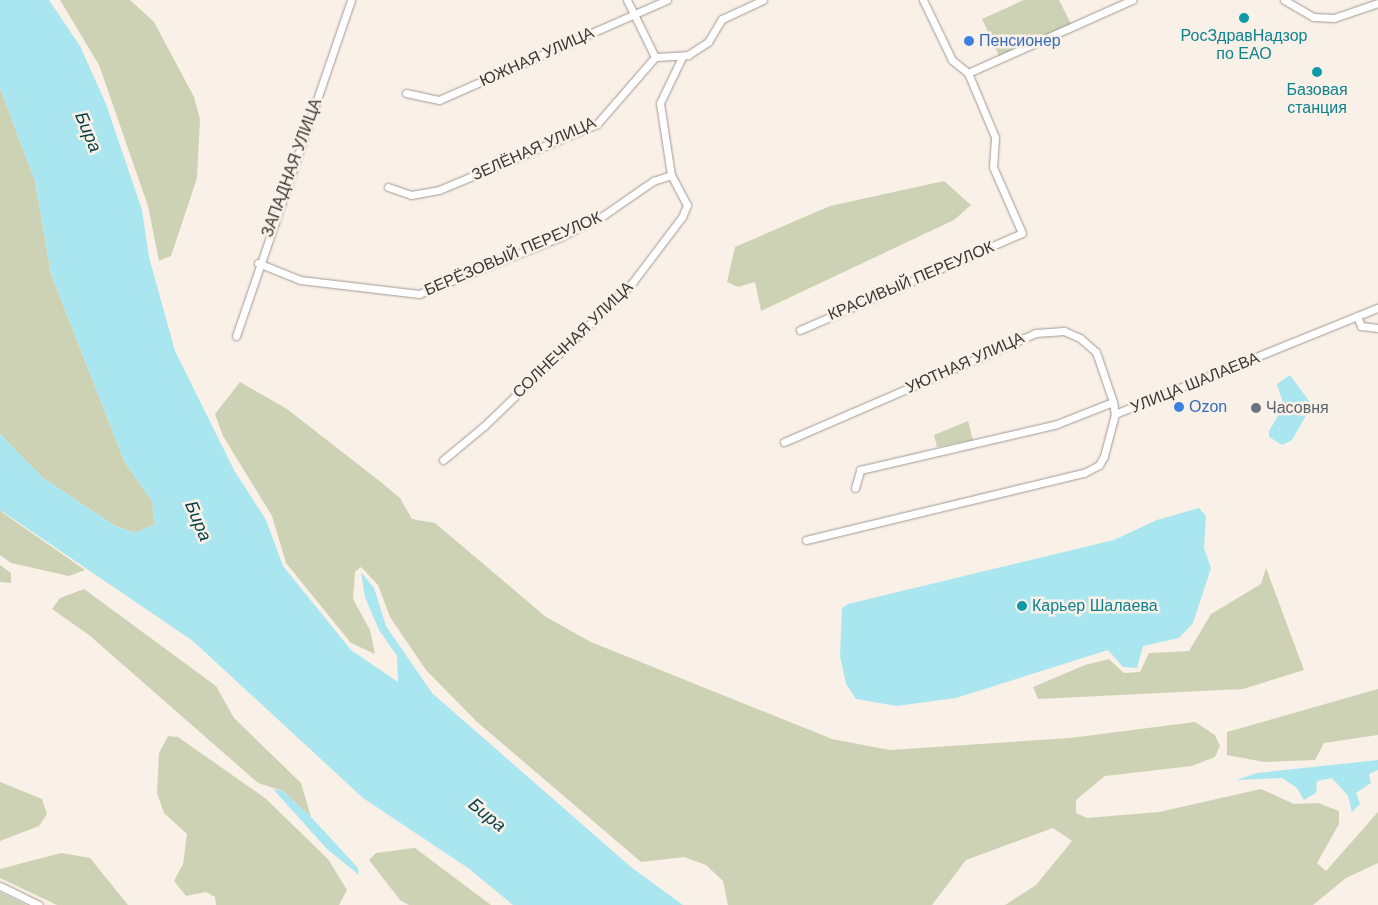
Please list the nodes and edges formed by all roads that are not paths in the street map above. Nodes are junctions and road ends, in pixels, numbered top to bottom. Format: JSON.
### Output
{"nodes":[{"id":1,"x":351,"y":0,"type":"edge"},
{"id":2,"x":627,"y":0,"type":"edge"},
{"id":3,"x":667,"y":0,"type":"edge"},
{"id":4,"x":763,"y":0,"type":"edge"},
{"id":5,"x":923,"y":0,"type":"edge"},
{"id":6,"x":1132,"y":0,"type":"edge"},
{"id":7,"x":1284,"y":0,"type":"edge"},
{"id":8,"x":1378,"y":2,"type":"edge"},
{"id":9,"x":633,"y":14,"type":"junction"},
{"id":10,"x":655,"y":56,"type":"junction"},
{"id":11,"x":682,"y":57,"type":"junction"},
{"id":12,"x":968,"y":73,"type":"junction"},
{"id":13,"x":406,"y":93,"type":"dead end"},
{"id":14,"x":671,"y":175,"type":"junction"},
{"id":15,"x":388,"y":187,"type":"dead end"},
{"id":16,"x":258,"y":263,"type":"junction"},
{"id":17,"x":1378,"y":308,"type":"edge"},
{"id":18,"x":1357,"y":316,"type":"junction"},
{"id":19,"x":1378,"y":328,"type":"edge"},
{"id":20,"x":800,"y":330,"type":"dead end"},
{"id":21,"x":236,"y":336,"type":"dead end"},
{"id":22,"x":1113,"y":402,"type":"junction"},
{"id":23,"x":1115,"y":414,"type":"junction"},
{"id":24,"x":784,"y":442,"type":"dead end"},
{"id":25,"x":443,"y":460,"type":"dead end"},
{"id":26,"x":855,"y":488,"type":"dead end"},
{"id":27,"x":806,"y":540,"type":"dead end"},
{"id":28,"x":0,"y":886,"type":"edge"},
{"id":29,"x":39,"y":905,"type":"edge"}],
"edges":[{"from":1,"to":16,"type":"street","name":"ЗАПАДНАЯ УЛИЦА"},
{"from":2,"to":9,"type":"street"},
{"from":3,"to":9,"type":"street","name":"ЮЖНАЯ УЛИЦА"},
{"from":4,"to":11,"type":"street"},
{"from":5,"to":12,"type":"street"},
{"from":6,"to":12,"type":"street"},
{"from":7,"to":8,"type":"street"},
{"from":9,"to":10,"type":"street"},
{"from":9,"to":13,"type":"street","name":"ЮЖНАЯ УЛИЦА"},
{"from":10,"to":11,"type":"street"},
{"from":10,"to":15,"type":"street","name":"ЗЕЛЁНАЯ УЛИЦА"},
{"from":11,"to":14,"type":"street"},
{"from":12,"to":20,"type":"street","name":"КРАСИВЫЙ ПЕРЕУЛОК"},
{"from":14,"to":16,"type":"street","name":"БЕРЁЗОВЫЙ ПЕРЕУЛОК"},
{"from":14,"to":25,"type":"street","name":"СОЛНЕЧНАЯ УЛИЦА"},
{"from":16,"to":21,"type":"street","name":"ЗАПАДНАЯ УЛИЦА"},
{"from":17,"to":18,"type":"street","name":"УЛИЦА ШАЛАЕВА"},
{"from":18,"to":19,"type":"street"},
{"from":18,"to":23,"type":"street","name":"УЛИЦА ШАЛАЕВА"},
{"from":22,"to":23,"type":"street","name":"УЛИЦА ШАЛАЕВА"},
{"from":22,"to":24,"type":"street","name":"УЮТНАЯ УЛИЦА"},
{"from":22,"to":26,"type":"street","name":"УЛИЦА ШАЛАЕВА"},
{"from":23,"to":27,"type":"street"},
{"from":28,"to":29,"type":"street"}]}
